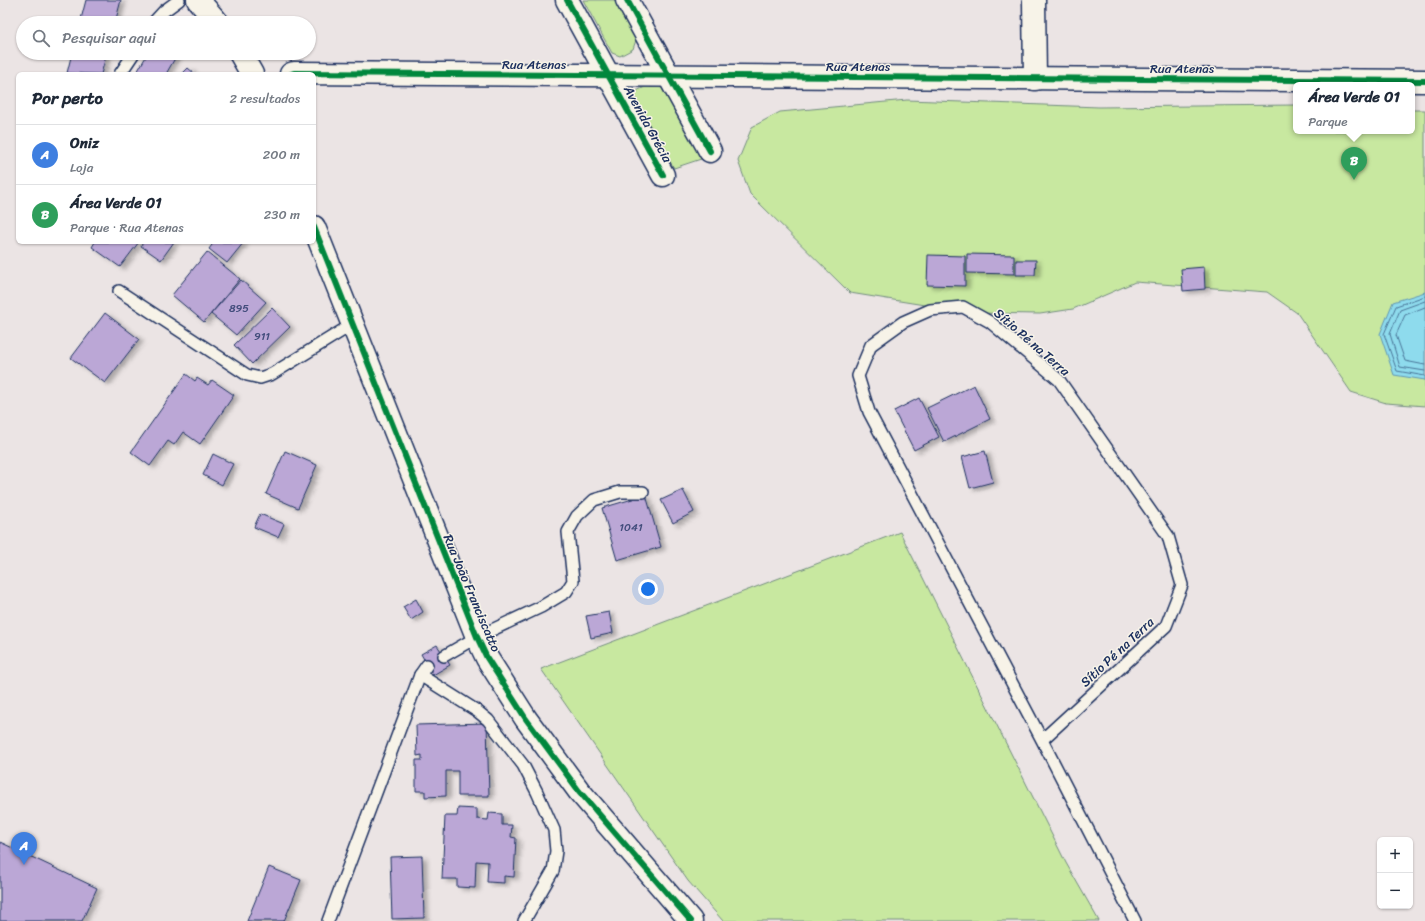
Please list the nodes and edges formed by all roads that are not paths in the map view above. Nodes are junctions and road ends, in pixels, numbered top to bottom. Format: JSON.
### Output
{"nodes":[{"id":1,"x":179,"y":0,"type":"edge"},
{"id":2,"x":198,"y":0,"type":"edge"},
{"id":3,"x":567,"y":0,"type":"edge"},
{"id":4,"x":626,"y":0,"type":"edge"},
{"id":5,"x":1034,"y":0,"type":"edge"},
{"id":6,"x":159,"y":16,"type":"edge"},
{"id":7,"x":212,"y":16,"type":"edge"},
{"id":8,"x":129,"y":60,"type":"edge"},
{"id":9,"x":244,"y":60,"type":"edge"},
{"id":10,"x":121,"y":72,"type":"edge"},
{"id":11,"x":251,"y":72,"type":"edge"},
{"id":12,"x":316,"y":73,"type":"edge"},
{"id":13,"x":608,"y":75,"type":"junction"},
{"id":14,"x":668,"y":76,"type":"junction"},
{"id":15,"x":1035,"y":78,"type":"junction"},
{"id":16,"x":1425,"y":81,"type":"edge"},
{"id":17,"x":710,"y":151,"type":"dead end"},
{"id":18,"x":664,"y":175,"type":"dead end"},
{"id":19,"x":316,"y":232,"type":"edge"},
{"id":20,"x":119,"y":291,"type":"dead end"},
{"id":21,"x":353,"y":324,"type":"junction"},
{"id":22,"x":643,"y":492,"type":"dead end"},
{"id":23,"x":477,"y":637,"type":"junction"},
{"id":24,"x":444,"y":656,"type":"dead end"},
{"id":25,"x":427,"y":665,"type":"dead end"},
{"id":26,"x":420,"y":675,"type":"junction"},
{"id":27,"x":1042,"y":740,"type":"junction"},
{"id":28,"x":328,"y":921,"type":"edge"},
{"id":29,"x":524,"y":921,"type":"edge"},
{"id":30,"x":691,"y":921,"type":"edge"},
{"id":31,"x":1135,"y":921,"type":"edge"}],
"edges":[{"from":1,"to":6,"type":"lane"},
{"from":2,"to":7,"type":"street"},
{"from":3,"to":13,"type":"street","name":"Avenida Grécia"},
{"from":4,"to":14,"type":"street"},
{"from":5,"to":15,"type":"street"},
{"from":8,"to":10,"type":"lane"},
{"from":9,"to":11,"type":"street"},
{"from":12,"to":13,"type":"street","name":"Rua Atenas"},
{"from":13,"to":14,"type":"street","name":"Rua Atenas"},
{"from":13,"to":18,"type":"street","name":"Avenida Grécia"},
{"from":14,"to":15,"type":"street","name":"Rua Atenas"},
{"from":14,"to":17,"type":"street"},
{"from":15,"to":16,"type":"street","name":"Rua Atenas"},
{"from":19,"to":21,"type":"street","name":"Rua João Franciscatto"},
{"from":20,"to":21,"type":"lane"},
{"from":21,"to":23,"type":"street","name":"Rua João Franciscatto"},
{"from":22,"to":23,"type":"lane"},
{"from":23,"to":24,"type":"lane"},
{"from":23,"to":30,"type":"street","name":"Rua João Franciscatto"},
{"from":25,"to":26,"type":"lane"},
{"from":26,"to":28,"type":"lane"},
{"from":26,"to":29,"type":"lane"},
{"from":27,"to":27,"type":"lane","name":"Sítio Pé na Terra"},
{"from":27,"to":31,"type":"lane","name":"Sítio Pé na Terra"}]}
